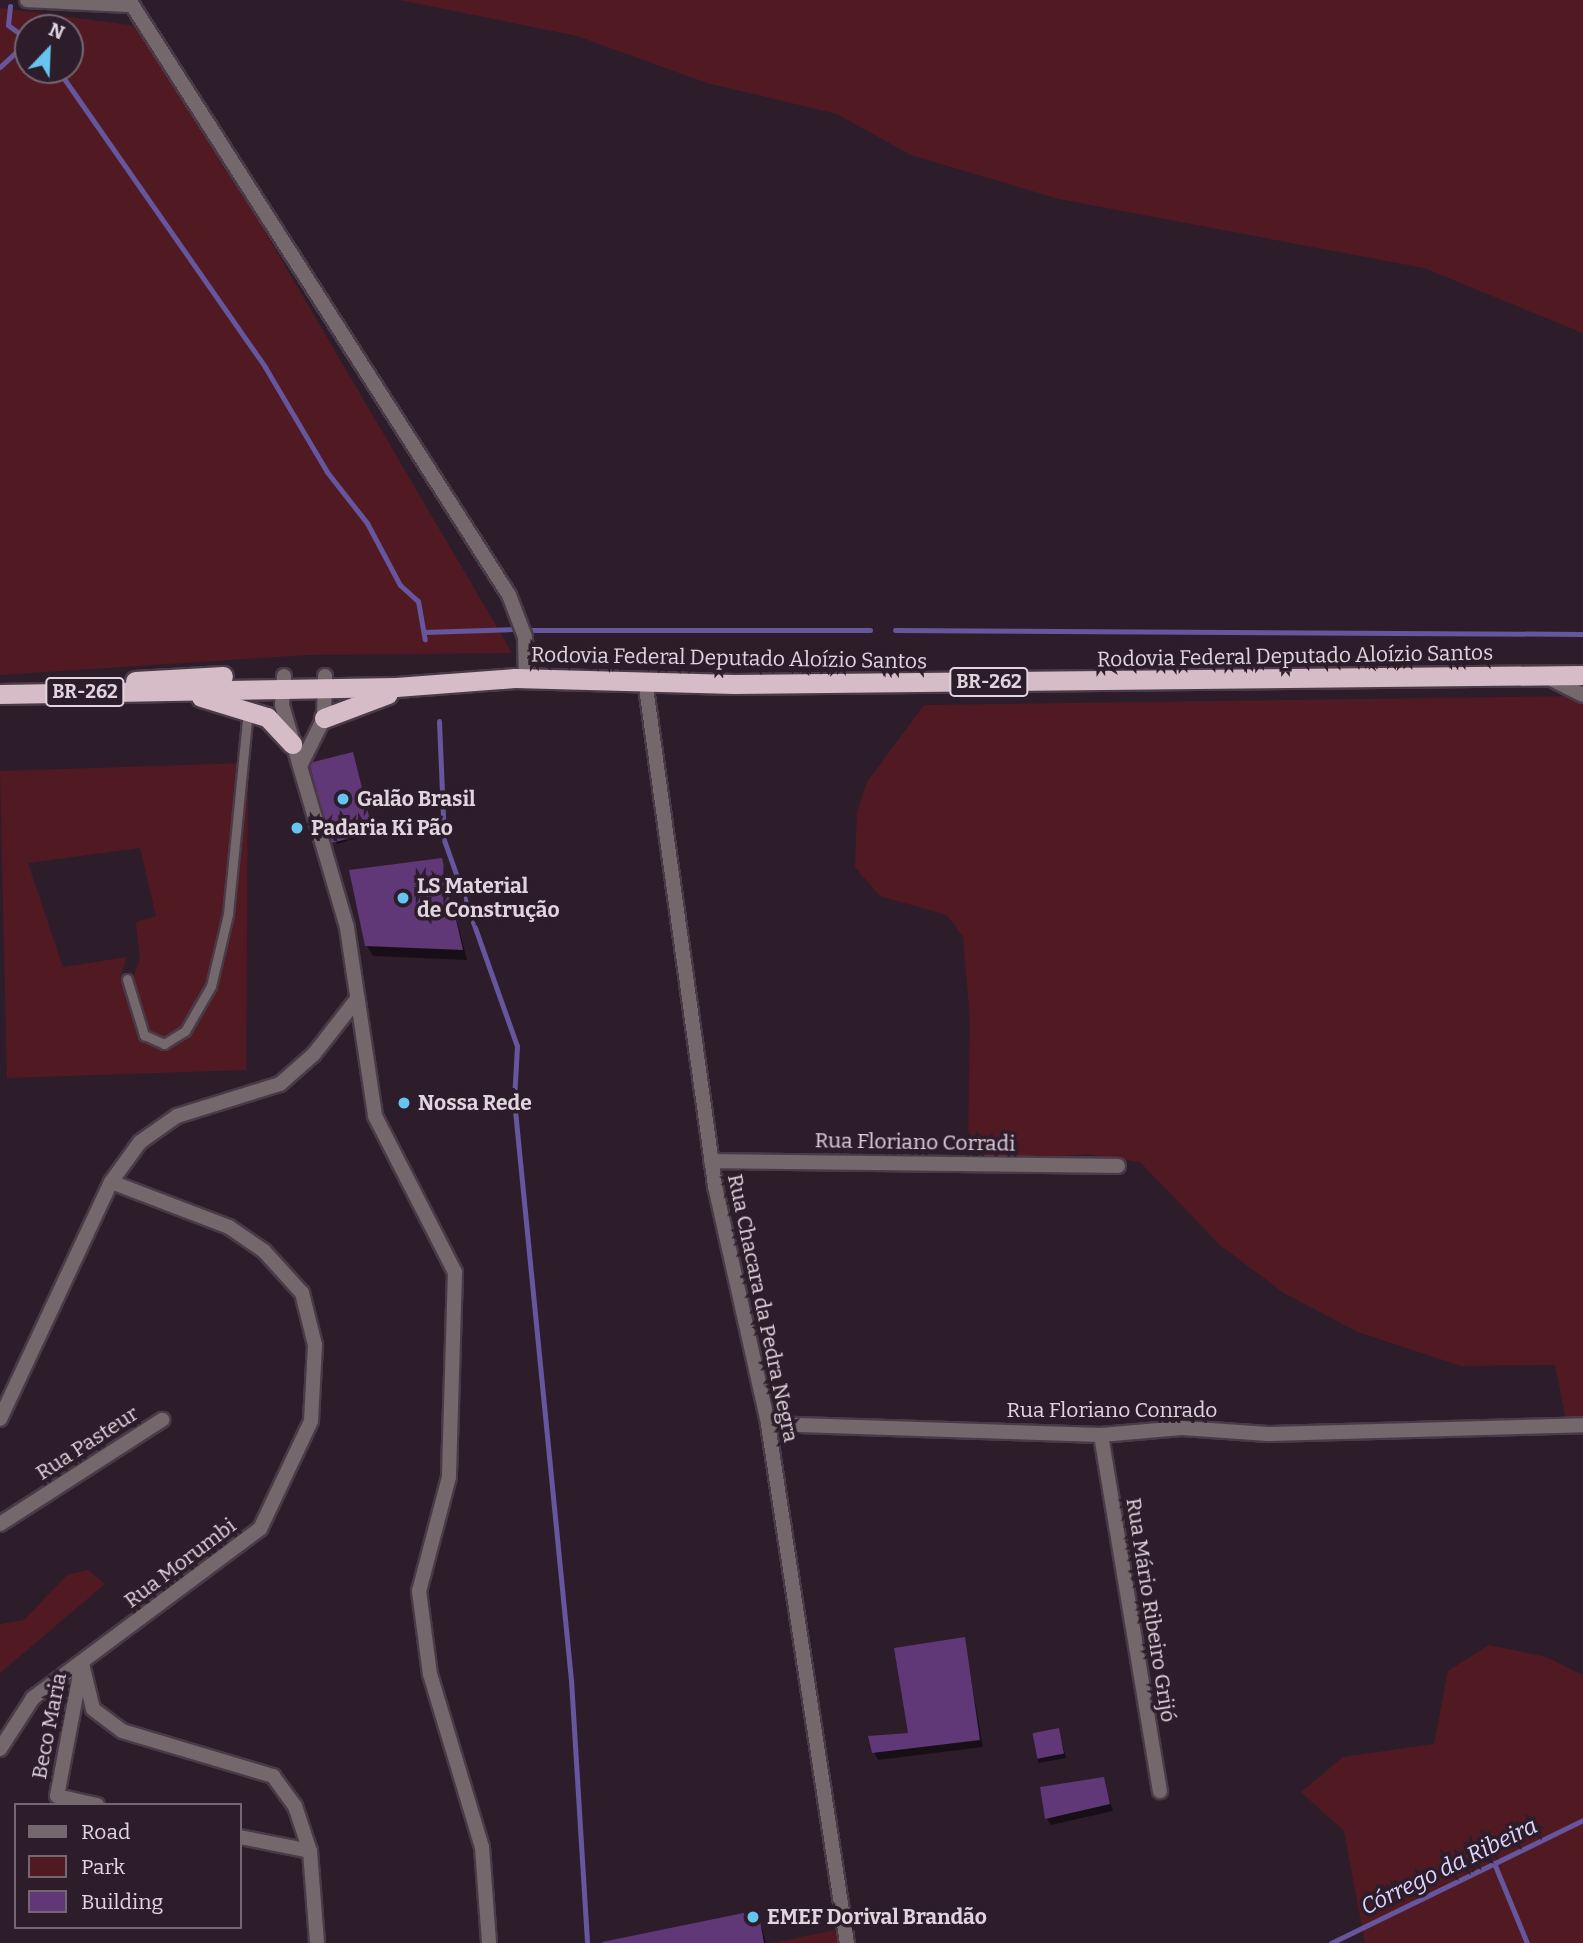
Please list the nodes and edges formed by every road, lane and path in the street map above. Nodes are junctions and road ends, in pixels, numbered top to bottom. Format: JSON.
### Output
{"nodes":[{"id":1,"x":27,"y":0,"type":"edge"},
{"id":2,"x":130,"y":2,"type":"edge"},
{"id":3,"x":1583,"y":675,"type":"edge"},
{"id":4,"x":1545,"y":676,"type":"junction"},
{"id":5,"x":520,"y":678,"type":"junction"},
{"id":6,"x":645,"y":680,"type":"junction"},
{"id":7,"x":326,"y":681,"type":"junction"},
{"id":8,"x":284,"y":682,"type":"junction"},
{"id":9,"x":427,"y":685,"type":"junction"},
{"id":10,"x":169,"y":690,"type":"junction"},
{"id":11,"x":104,"y":692,"type":"junction"},
{"id":12,"x":0,"y":694,"type":"edge"},
{"id":13,"x":1583,"y":695,"type":"edge"},
{"id":14,"x":248,"y":709,"type":"junction"},
{"id":15,"x":324,"y":718,"type":"junction"},
{"id":16,"x":292,"y":744,"type":"junction"},
{"id":17,"x":301,"y":764,"type":"junction"},
{"id":18,"x":127,"y":979,"type":"dead end"},
{"id":19,"x":357,"y":999,"type":"junction"},
{"id":20,"x":711,"y":1161,"type":"junction"},
{"id":21,"x":1118,"y":1166,"type":"dead end"},
{"id":22,"x":111,"y":1182,"type":"junction"},
{"id":23,"x":0,"y":1419,"type":"edge"},
{"id":24,"x":162,"y":1420,"type":"dead end"},
{"id":25,"x":768,"y":1424,"type":"junction"},
{"id":26,"x":1583,"y":1425,"type":"edge"},
{"id":27,"x":1101,"y":1435,"type":"junction"},
{"id":28,"x":0,"y":1524,"type":"edge"},
{"id":29,"x":82,"y":1664,"type":"junction"},
{"id":30,"x":0,"y":1749,"type":"edge"},
{"id":31,"x":1160,"y":1791,"type":"dead end"},
{"id":32,"x":88,"y":1803,"type":"edge"},
{"id":33,"x":242,"y":1837,"type":"edge"},
{"id":34,"x":310,"y":1851,"type":"junction"},
{"id":35,"x":317,"y":1943,"type":"edge"},
{"id":36,"x":489,"y":1943,"type":"edge"},
{"id":37,"x":847,"y":1943,"type":"edge"}],
"edges":[{"from":1,"to":2,"type":"street"},
{"from":2,"to":5,"type":"street"},
{"from":3,"to":4,"type":"highway","name":"Rodovia Federal Deputado Aloízio Santos","number":"BR-262"},
{"from":4,"to":6,"type":"highway","name":"Rodovia Federal Deputado Aloízio Santos","number":"BR-262"},
{"from":4,"to":13,"type":"street"},
{"from":5,"to":6,"type":"highway","name":"Rodovia Federal Deputado Aloízio Santos","number":"BR-262"},
{"from":5,"to":7,"type":"highway"},
{"from":5,"to":9,"type":"highway","name":"Rodovia Federal Deputado Aloízio Santos","number":"BR-262"},
{"from":6,"to":20,"type":"street","name":"Rua Chacara da Pedra Negra"},
{"from":7,"to":8,"type":"highway","name":"Rodovia Federal Deputado Aloízio Santos","number":"BR-262"},
{"from":7,"to":9,"type":"highway","name":"Rodovia Federal Deputado Aloízio Santos","number":"BR-262"},
{"from":7,"to":15,"type":"street"},
{"from":8,"to":10,"type":"highway","name":"Rodovia Federal Deputado Aloízio Santos","number":"BR-262"},
{"from":8,"to":11,"type":"highway"},
{"from":8,"to":16,"type":"street"},
{"from":9,"to":15,"type":"highway"},
{"from":10,"to":11,"type":"highway","name":"Rodovia Federal Deputado Aloízio Santos","number":"BR-262"},
{"from":10,"to":14,"type":"highway"},
{"from":11,"to":12,"type":"highway","name":"Rodovia Federal Deputado Aloízio Santos","number":"BR-262"},
{"from":14,"to":16,"type":"highway"},
{"from":14,"to":18,"type":"lane"},
{"from":15,"to":17,"type":"street"},
{"from":16,"to":17,"type":"street"},
{"from":17,"to":19,"type":"street"},
{"from":19,"to":22,"type":"street"},
{"from":19,"to":36,"type":"street"},
{"from":20,"to":21,"type":"street","name":"Rua Floriano Corradi"},
{"from":20,"to":25,"type":"street","name":"Rua Chacara da Pedra Negra"},
{"from":22,"to":23,"type":"street"},
{"from":22,"to":29,"type":"street","name":"Rua Morumbi"},
{"from":24,"to":28,"type":"street","name":"Rua Pasteur"},
{"from":25,"to":27,"type":"street","name":"Rua Floriano Conrado"},
{"from":25,"to":37,"type":"street","name":"Rua Chacara da Pedra Negra"},
{"from":26,"to":27,"type":"street","name":"Rua Floriano Conrado"},
{"from":27,"to":31,"type":"street","name":"Rua Mário Ribeiro Grijó"},
{"from":29,"to":30,"type":"street","name":"Rua Morumbi"},
{"from":29,"to":32,"type":"street","name":"Beco Maria"},
{"from":29,"to":34,"type":"street"},
{"from":33,"to":34,"type":"street"},
{"from":34,"to":35,"type":"street"}]}
